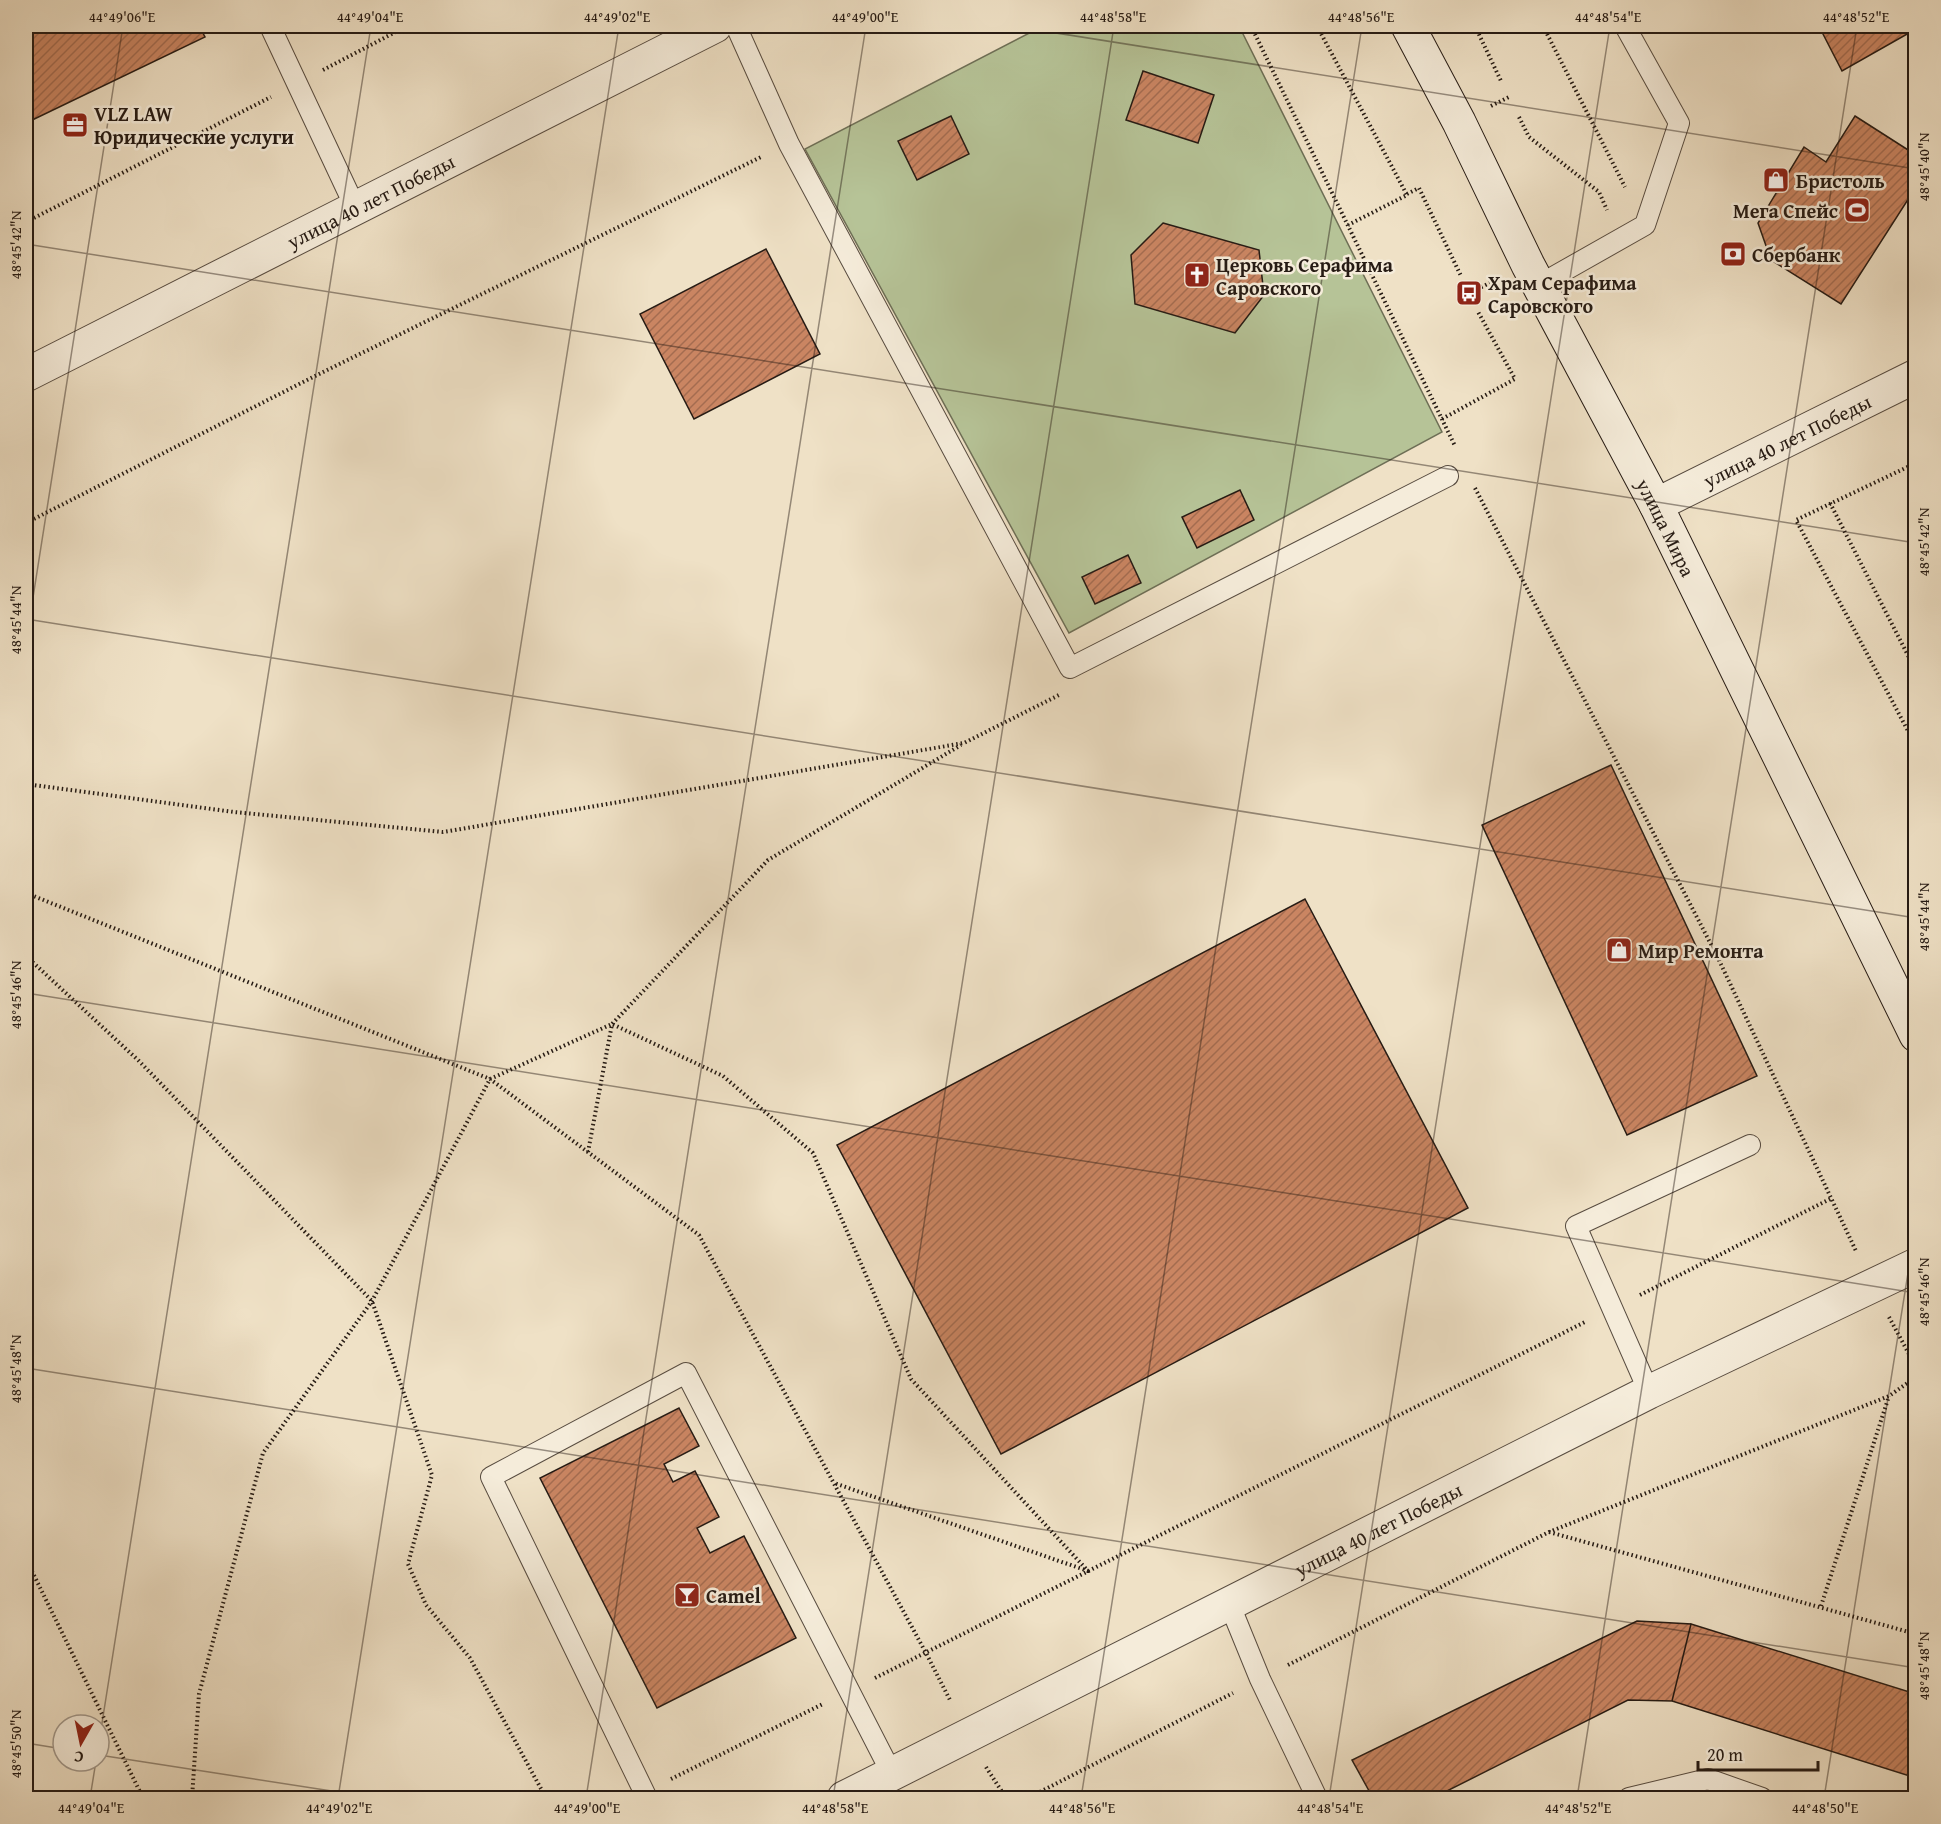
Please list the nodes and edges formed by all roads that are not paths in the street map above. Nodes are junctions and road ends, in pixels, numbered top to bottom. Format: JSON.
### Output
{"nodes":[{"id":1,"x":270,"y":26,"type":"edge"},
{"id":2,"x":715,"y":26,"type":"edge"},
{"id":3,"x":736,"y":26,"type":"edge"},
{"id":4,"x":1408,"y":26,"type":"edge"},
{"id":5,"x":1625,"y":26,"type":"edge"},
{"id":6,"x":355,"y":207,"type":"junction"},
{"id":7,"x":1539,"y":285,"type":"junction"},
{"id":8,"x":26,"y":375,"type":"edge"},
{"id":9,"x":1916,"y":375,"type":"edge"},
{"id":10,"x":1448,"y":476,"type":"dead end"},
{"id":11,"x":1656,"y":505,"type":"junction"},
{"id":12,"x":1916,"y":1035,"type":"edge"},
{"id":13,"x":1750,"y":1145,"type":"dead end"},
{"id":14,"x":1916,"y":1265,"type":"edge"},
{"id":15,"x":1649,"y":1392,"type":"junction"},
{"id":16,"x":1229,"y":1603,"type":"junction"},
{"id":17,"x":892,"y":1774,"type":"junction"},
{"id":18,"x":646,"y":1795,"type":"edge"},
{"id":19,"x":844,"y":1798,"type":"edge"},
{"id":20,"x":1317,"y":1798,"type":"edge"},
{"id":21,"x":1629,"y":1798,"type":"edge"},
{"id":22,"x":1762,"y":1798,"type":"edge"}],
"edges":[{"from":1,"to":6,"type":"lane"},
{"from":2,"to":6,"type":"street","name":"улица 40 лет Победы"},
{"from":3,"to":10,"type":"lane"},
{"from":4,"to":7,"type":"street","name":"улица Мира"},
{"from":5,"to":7,"type":"lane"},
{"from":6,"to":8,"type":"street","name":"улица 40 лет Победы"},
{"from":7,"to":11,"type":"street","name":"улица Мира"},
{"from":9,"to":11,"type":"street","name":"улица 40 лет Победы"},
{"from":11,"to":12,"type":"street","name":"улица Мира"},
{"from":13,"to":15,"type":"lane"},
{"from":14,"to":15,"type":"street","name":"улица 40 лет Победы"},
{"from":15,"to":16,"type":"street","name":"улица 40 лет Победы"},
{"from":16,"to":17,"type":"street","name":"улица 40 лет Победы"},
{"from":16,"to":20,"type":"lane"},
{"from":17,"to":18,"type":"lane"},
{"from":17,"to":19,"type":"street","name":"улица 40 лет Победы"},
{"from":21,"to":22,"type":"lane"}]}
